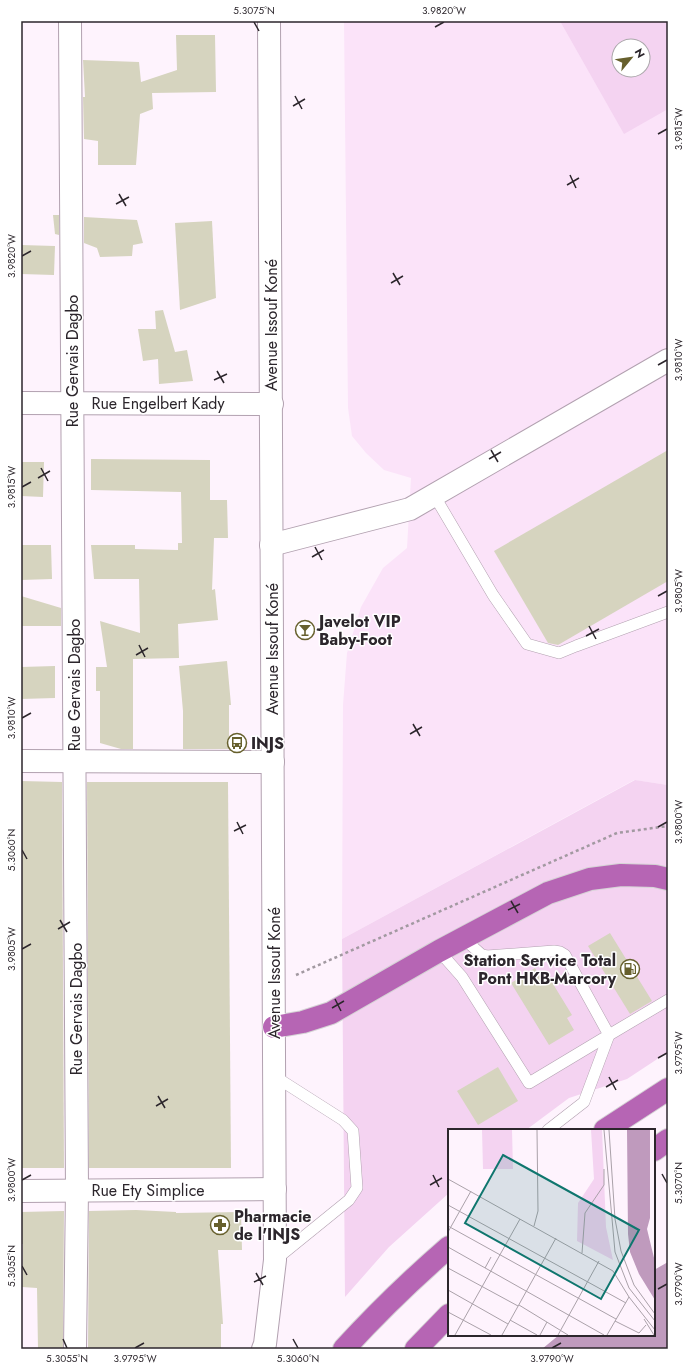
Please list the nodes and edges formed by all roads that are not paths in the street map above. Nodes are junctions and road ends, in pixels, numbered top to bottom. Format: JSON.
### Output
{"nodes":[{"id":1,"x":70,"y":21,"type":"edge"},
{"id":2,"x":269,"y":21,"type":"edge"},
{"id":3,"x":668,"y":360,"type":"edge"},
{"id":4,"x":21,"y":403,"type":"edge"},
{"id":5,"x":72,"y":403,"type":"junction"},
{"id":6,"x":272,"y":404,"type":"junction"},
{"id":7,"x":434,"y":494,"type":"junction"},
{"id":8,"x":271,"y":545,"type":"junction"},
{"id":9,"x":668,"y":612,"type":"edge"},
{"id":10,"x":21,"y":760,"type":"edge"},
{"id":11,"x":74,"y":760,"type":"junction"},
{"id":12,"x":273,"y":762,"type":"junction"},
{"id":13,"x":668,"y":880,"type":"edge"},
{"id":14,"x":463,"y":938,"type":"junction"},
{"id":15,"x":439,"y":951,"type":"junction"},
{"id":16,"x":668,"y":1000,"type":"edge"},
{"id":17,"x":274,"y":1027,"type":"junction"},
{"id":18,"x":609,"y":1035,"type":"junction"},
{"id":19,"x":274,"y":1076,"type":"junction"},
{"id":20,"x":668,"y":1089,"type":"edge"},
{"id":21,"x":549,"y":1129,"type":"edge"},
{"id":22,"x":607,"y":1129,"type":"edge"},
{"id":23,"x":668,"y":1140,"type":"edge"},
{"id":24,"x":655,"y":1149,"type":"edge"},
{"id":25,"x":275,"y":1189,"type":"junction"},
{"id":26,"x":77,"y":1190,"type":"junction"},
{"id":27,"x":21,"y":1191,"type":"edge"},
{"id":28,"x":448,"y":1248,"type":"edge"},
{"id":29,"x":274,"y":1260,"type":"junction"},
{"id":30,"x":448,"y":1316,"type":"edge"},
{"id":31,"x":75,"y":1349,"type":"edge"},
{"id":32,"x":262,"y":1349,"type":"edge"},
{"id":33,"x":344,"y":1349,"type":"edge"},
{"id":34,"x":416,"y":1349,"type":"edge"}],
"edges":[{"from":1,"to":5,"type":"street","name":"Rue Gervais Dagbo"},
{"from":2,"to":6,"type":"street","name":"Avenue Issouf Koné"},
{"from":3,"to":7,"type":"street"},
{"from":4,"to":5,"type":"street","name":"Rue Engelbert Kady"},
{"from":5,"to":6,"type":"street","name":"Rue Engelbert Kady"},
{"from":5,"to":11,"type":"street","name":"Rue Gervais Dagbo"},
{"from":6,"to":8,"type":"street","name":"Avenue Issouf Koné"},
{"from":7,"to":8,"type":"street"},
{"from":7,"to":9,"type":"lane"},
{"from":8,"to":12,"type":"street","name":"Avenue Issouf Koné"},
{"from":10,"to":11,"type":"street"},
{"from":11,"to":12,"type":"street"},
{"from":11,"to":26,"type":"street","name":"Rue Gervais Dagbo"},
{"from":12,"to":17,"type":"street","name":"Avenue Issouf Koné"},
{"from":13,"to":14,"type":"highway"},
{"from":14,"to":15,"type":"highway"},
{"from":14,"to":18,"type":"lane"},
{"from":15,"to":17,"type":"highway"},
{"from":15,"to":18,"type":"lane"},
{"from":16,"to":18,"type":"lane"},
{"from":17,"to":19,"type":"street","name":"Avenue Issouf Koné"},
{"from":18,"to":21,"type":"lane"},
{"from":19,"to":25,"type":"street","name":"Avenue Issouf Koné"},
{"from":19,"to":29,"type":"lane"},
{"from":20,"to":22,"type":"highway"},
{"from":23,"to":24,"type":"highway"},
{"from":25,"to":26,"type":"street","name":"Rue Ety Simplice"},
{"from":25,"to":29,"type":"street","name":"Avenue Issouf Koné"},
{"from":26,"to":27,"type":"street","name":"Rue Ety Simplice"},
{"from":26,"to":31,"type":"street","name":"Rue Gervais Dagbo"},
{"from":28,"to":33,"type":"highway"},
{"from":29,"to":32,"type":"street","name":"Avenue Issouf Koné"},
{"from":30,"to":34,"type":"highway"}]}
